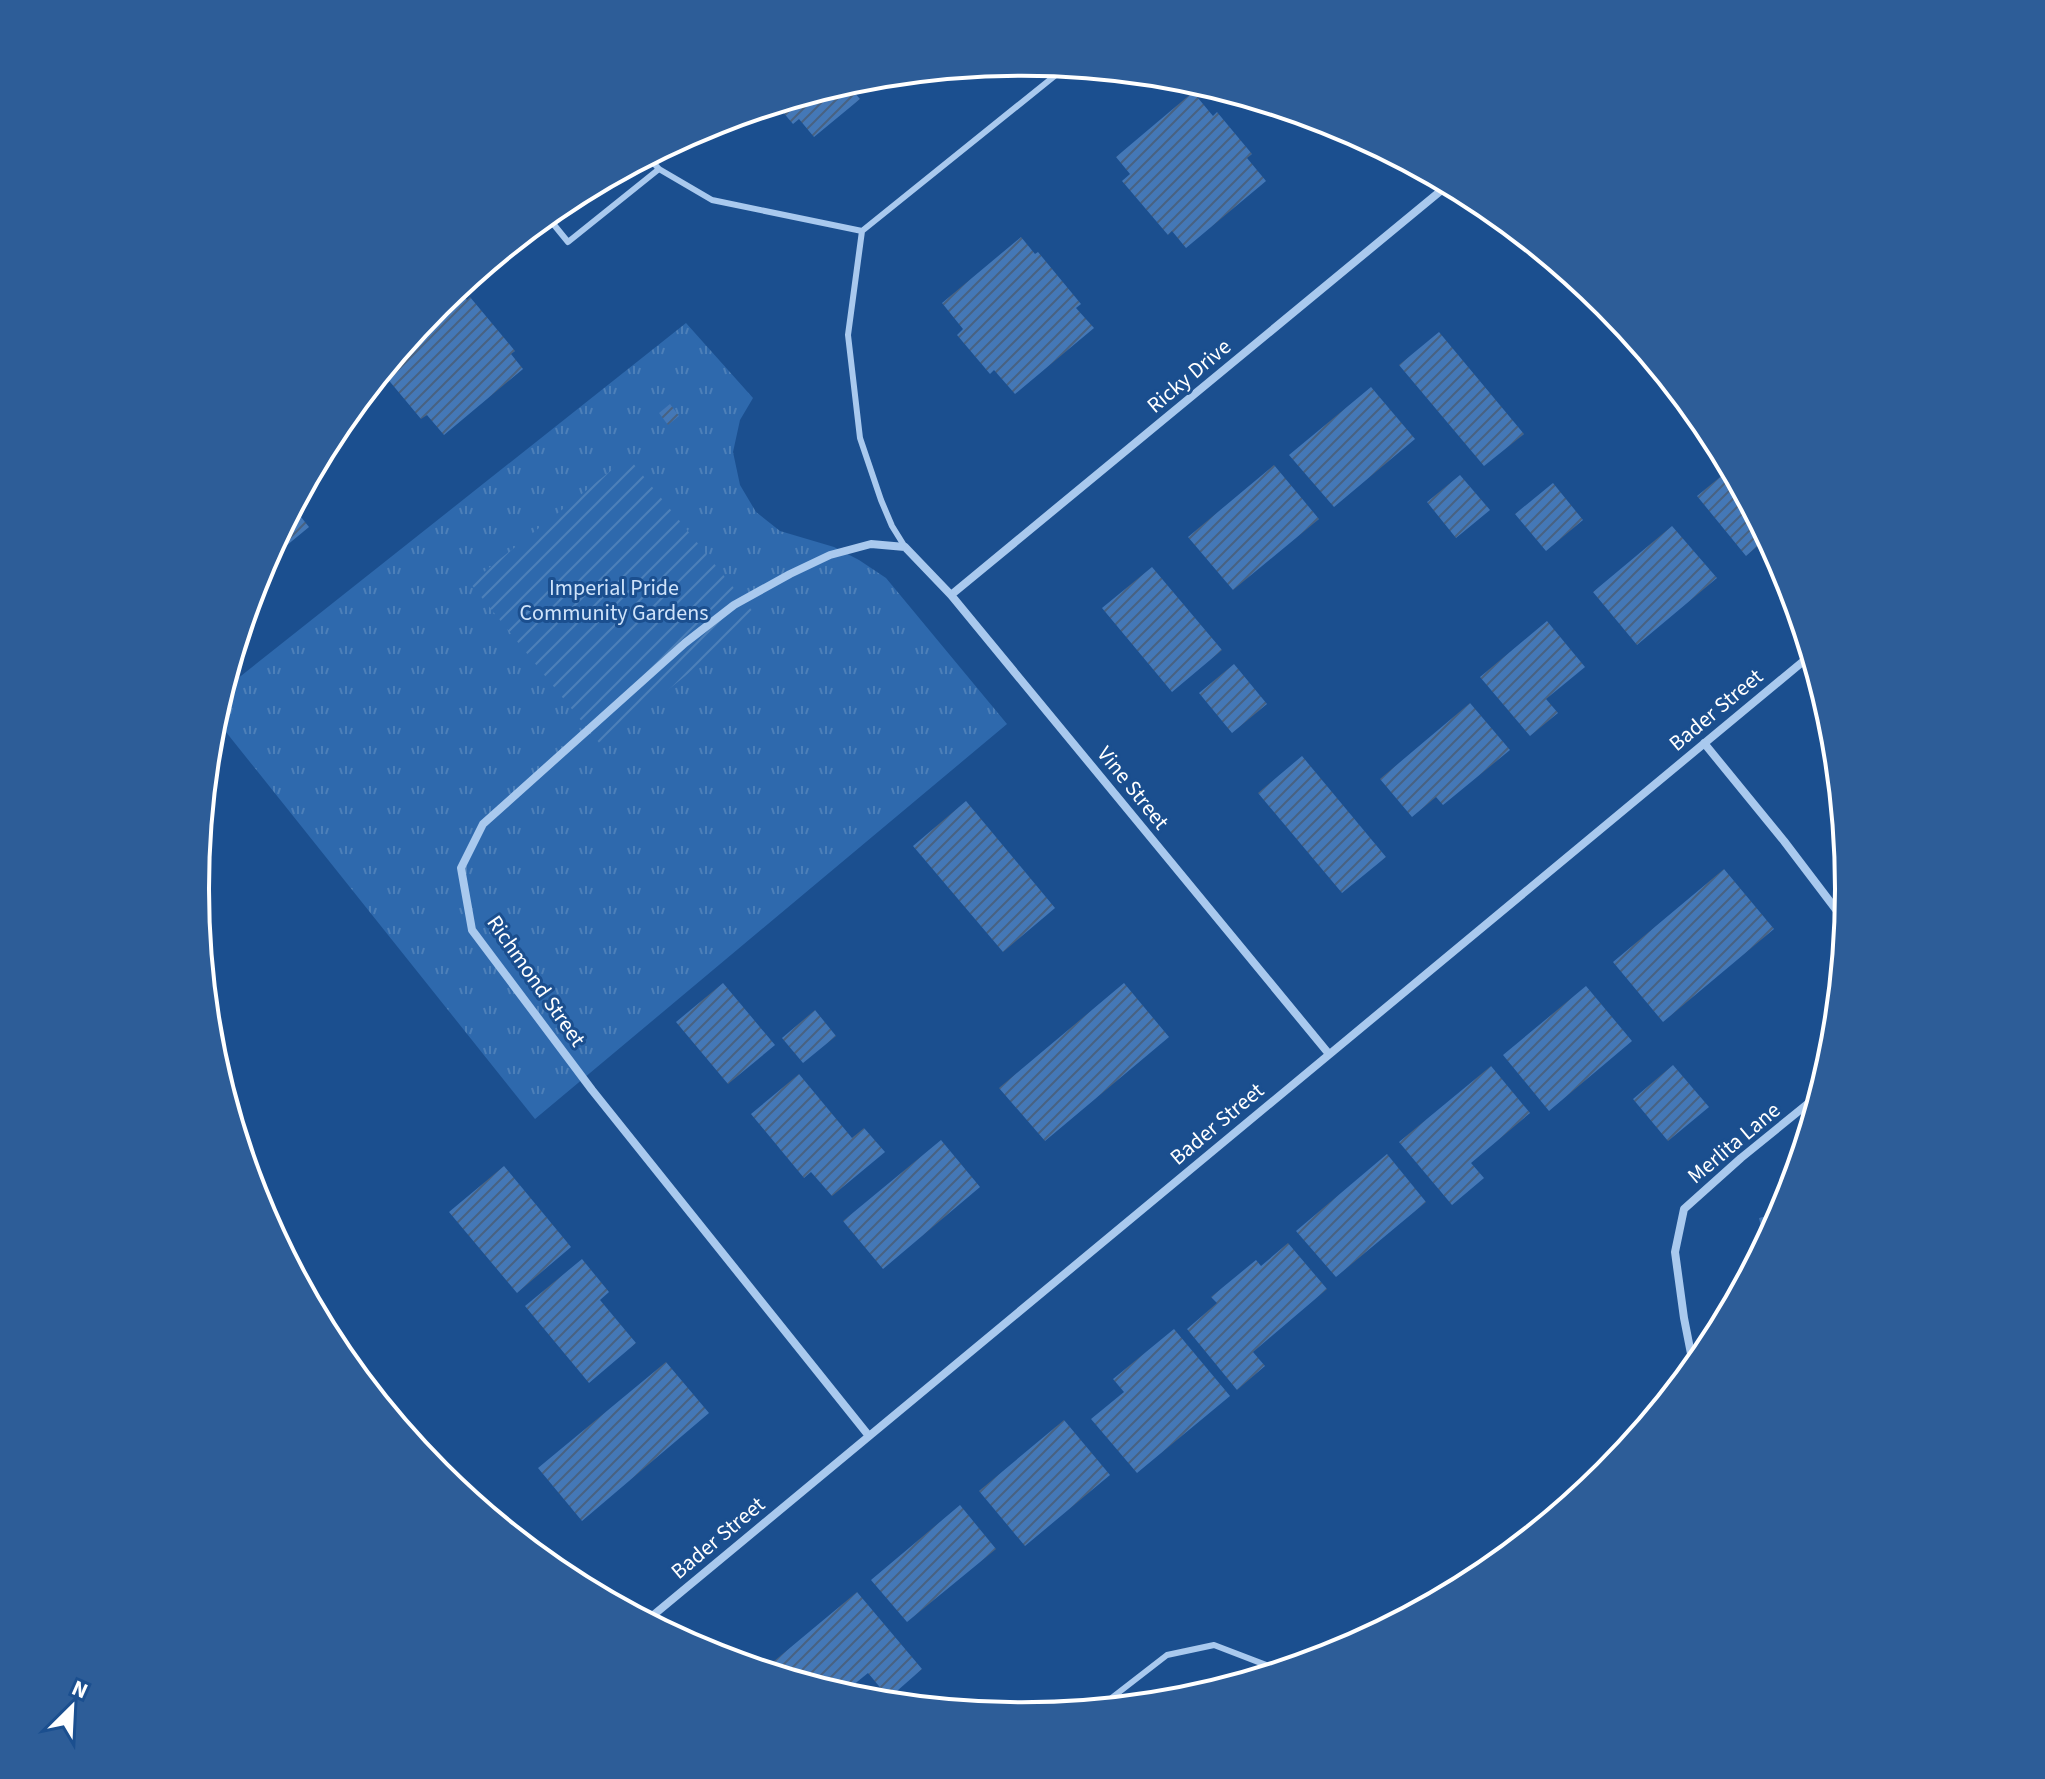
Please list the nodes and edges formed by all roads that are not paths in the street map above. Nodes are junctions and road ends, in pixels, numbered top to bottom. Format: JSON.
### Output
{"nodes":[{"id":1,"x":1053,"y":77,"type":"edge"},
{"id":2,"x":655,"y":164,"type":"edge"},
{"id":3,"x":659,"y":169,"type":"junction"},
{"id":4,"x":1440,"y":192,"type":"edge"},
{"id":5,"x":554,"y":225,"type":"edge"},
{"id":6,"x":862,"y":231,"type":"junction"},
{"id":7,"x":905,"y":547,"type":"junction"},
{"id":8,"x":951,"y":595,"type":"junction"},
{"id":9,"x":1803,"y":662,"type":"edge"},
{"id":10,"x":1704,"y":743,"type":"junction"},
{"id":11,"x":1835,"y":909,"type":"edge"},
{"id":12,"x":1329,"y":1054,"type":"junction"},
{"id":13,"x":1807,"y":1105,"type":"edge"},
{"id":14,"x":1691,"y":1353,"type":"edge"},
{"id":15,"x":869,"y":1436,"type":"junction"},
{"id":16,"x":654,"y":1614,"type":"edge"},
{"id":17,"x":1267,"y":1665,"type":"edge"},
{"id":18,"x":1112,"y":1698,"type":"edge"}],
"edges":[{"from":1,"to":6,"type":"lane"},
{"from":2,"to":3,"type":"lane"},
{"from":3,"to":5,"type":"lane"},
{"from":3,"to":6,"type":"lane"},
{"from":4,"to":8,"type":"street","name":"Ricky Drive"},
{"from":6,"to":7,"type":"lane"},
{"from":7,"to":8,"type":"street","name":"Vine Street"},
{"from":7,"to":15,"type":"street","name":"Richmond Street"},
{"from":8,"to":12,"type":"street","name":"Vine Street"},
{"from":9,"to":10,"type":"street","name":"Bader Street"},
{"from":10,"to":11,"type":"street"},
{"from":10,"to":12,"type":"street","name":"Bader Street"},
{"from":12,"to":15,"type":"street","name":"Bader Street"},
{"from":13,"to":14,"type":"street","name":"Merlita Lane"},
{"from":15,"to":16,"type":"street","name":"Bader Street"},
{"from":17,"to":18,"type":"lane"}]}
